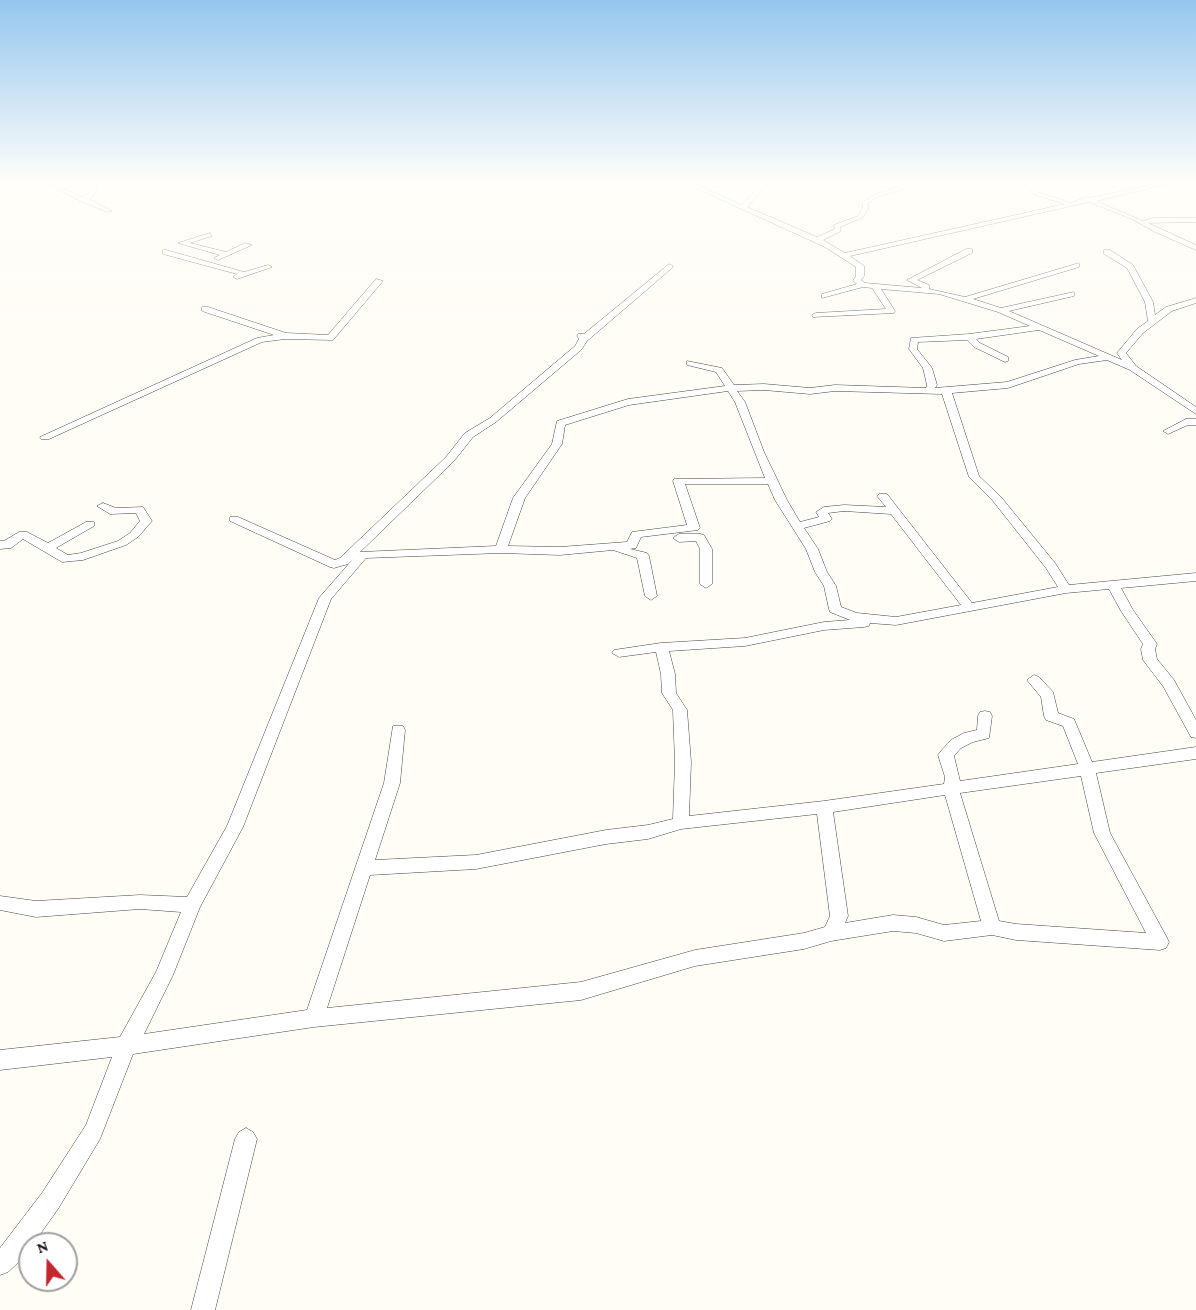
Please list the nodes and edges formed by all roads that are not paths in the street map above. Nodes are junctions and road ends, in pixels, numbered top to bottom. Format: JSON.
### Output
{"nodes":[{"id":1,"x":185,"y":242,"type":"edge"},
{"id":2,"x":822,"y":242,"type":"edge"},
{"id":3,"x":903,"y":242,"type":"edge"},
{"id":4,"x":182,"y":243,"type":"junction"},
{"id":5,"x":248,"y":245,"type":"dead end"},
{"id":6,"x":969,"y":251,"type":"dead end"},
{"id":7,"x":1107,"y":252,"type":"dead end"},
{"id":8,"x":226,"y":254,"type":"junction"},
{"id":9,"x":846,"y":255,"type":"junction"},
{"id":10,"x":203,"y":265,"type":"junction"},
{"id":11,"x":1076,"y":265,"type":"dead end"},
{"id":12,"x":669,"y":266,"type":"dead end"},
{"id":13,"x":268,"y":267,"type":"dead end"},
{"id":14,"x":379,"y":281,"type":"dead end"},
{"id":15,"x":862,"y":285,"type":"junction"},
{"id":16,"x":876,"y":288,"type":"junction"},
{"id":17,"x":940,"y":292,"type":"junction"},
{"id":18,"x":1071,"y":294,"type":"dead end"},
{"id":19,"x":825,"y":296,"type":"dead end"},
{"id":20,"x":965,"y":300,"type":"junction"},
{"id":21,"x":1196,"y":300,"type":"edge"},
{"id":22,"x":205,"y":309,"type":"dead end"},
{"id":23,"x":1001,"y":310,"type":"junction"},
{"id":24,"x":816,"y":315,"type":"dead end"},
{"id":25,"x":1152,"y":321,"type":"junction"},
{"id":26,"x":1041,"y":327,"type":"junction"},
{"id":27,"x":259,"y":328,"type":"junction"},
{"id":28,"x":285,"y":336,"type":"junction"},
{"id":29,"x":969,"y":337,"type":"junction"},
{"id":30,"x":260,"y":340,"type":"junction"},
{"id":31,"x":1090,"y":348,"type":"junction"},
{"id":32,"x":1121,"y":353,"type":"junction"},
{"id":33,"x":1110,"y":357,"type":"junction"},
{"id":34,"x":1005,"y":359,"type":"dead end"},
{"id":35,"x":690,"y":363,"type":"dead end"},
{"id":36,"x":1133,"y":368,"type":"junction"},
{"id":37,"x":730,"y":388,"type":"junction"},
{"id":38,"x":929,"y":391,"type":"junction"},
{"id":39,"x":946,"y":391,"type":"junction"},
{"id":40,"x":1196,"y":411,"type":"edge"},
{"id":41,"x":1196,"y":422,"type":"edge"},
{"id":42,"x":1168,"y":431,"type":"dead end"},
{"id":43,"x":45,"y":437,"type":"dead end"},
{"id":44,"x":772,"y":481,"type":"junction"},
{"id":45,"x":884,"y":496,"type":"dead end"},
{"id":46,"x":103,"y":506,"type":"dead end"},
{"id":47,"x":895,"y":512,"type":"junction"},
{"id":48,"x":234,"y":519,"type":"dead end"},
{"id":49,"x":90,"y":524,"type":"dead end"},
{"id":50,"x":797,"y":526,"type":"junction"},
{"id":51,"x":0,"y":545,"type":"edge"},
{"id":52,"x":632,"y":545,"type":"junction"},
{"id":53,"x":48,"y":548,"type":"junction"},
{"id":54,"x":613,"y":548,"type":"junction"},
{"id":55,"x":501,"y":549,"type":"junction"},
{"id":56,"x":1196,"y":577,"type":"edge"},
{"id":57,"x":706,"y":584,"type":"dead end"},
{"id":58,"x":1113,"y":584,"type":"junction"},
{"id":59,"x":1066,"y":590,"type":"junction"},
{"id":60,"x":651,"y":596,"type":"dead end"},
{"id":61,"x":970,"y":608,"type":"junction"},
{"id":62,"x":896,"y":621,"type":"junction"},
{"id":63,"x":661,"y":647,"type":"junction"},
{"id":64,"x":619,"y":653,"type":"dead end"},
{"id":65,"x":1034,"y":680,"type":"dead end"},
{"id":66,"x":985,"y":716,"type":"dead end"},
{"id":67,"x":398,"y":730,"type":"dead end"},
{"id":68,"x":1196,"y":733,"type":"edge"},
{"id":69,"x":1196,"y":753,"type":"edge"},
{"id":70,"x":1087,"y":769,"type":"junction"},
{"id":71,"x":951,"y":789,"type":"junction"},
{"id":72,"x":824,"y":807,"type":"junction"},
{"id":73,"x":681,"y":823,"type":"junction"},
{"id":74,"x":365,"y":868,"type":"junction"},
{"id":75,"x":0,"y":903,"type":"edge"},
{"id":76,"x":192,"y":905,"type":"junction"},
{"id":77,"x":992,"y":927,"type":"junction"},
{"id":78,"x":831,"y":933,"type":"junction"},
{"id":79,"x":314,"y":1018,"type":"junction"},
{"id":80,"x":126,"y":1046,"type":"junction"},
{"id":81,"x":0,"y":1060,"type":"edge"},
{"id":82,"x":246,"y":1139,"type":"dead end"},
{"id":83,"x":0,"y":1264,"type":"edge"},
{"id":84,"x":203,"y":1310,"type":"edge"}],
"edges":[{"from":1,"to":4,"type":"street"},
{"from":2,"to":9,"type":"street"},
{"from":3,"to":9,"type":"street"},
{"from":4,"to":8,"type":"street"},
{"from":4,"to":10,"type":"street"},
{"from":5,"to":8,"type":"street"},
{"from":6,"to":17,"type":"street"},
{"from":7,"to":25,"type":"street"},
{"from":8,"to":10,"type":"street"},
{"from":9,"to":15,"type":"street"},
{"from":10,"to":13,"type":"street"},
{"from":11,"to":20,"type":"street"},
{"from":12,"to":48,"type":"street"},
{"from":14,"to":28,"type":"street"},
{"from":15,"to":16,"type":"street"},
{"from":15,"to":19,"type":"street"},
{"from":16,"to":17,"type":"street"},
{"from":16,"to":24,"type":"street"},
{"from":17,"to":20,"type":"street"},
{"from":18,"to":23,"type":"street"},
{"from":20,"to":23,"type":"street"},
{"from":21,"to":25,"type":"street"},
{"from":22,"to":27,"type":"street"},
{"from":23,"to":26,"type":"street"},
{"from":25,"to":32,"type":"street"},
{"from":26,"to":29,"type":"street"},
{"from":26,"to":31,"type":"street"},
{"from":27,"to":28,"type":"street"},
{"from":27,"to":30,"type":"street"},
{"from":28,"to":30,"type":"street"},
{"from":29,"to":34,"type":"street"},
{"from":29,"to":38,"type":"street"},
{"from":30,"to":43,"type":"street"},
{"from":31,"to":32,"type":"street"},
{"from":31,"to":33,"type":"street"},
{"from":32,"to":36,"type":"street"},
{"from":33,"to":36,"type":"street"},
{"from":33,"to":39,"type":"street"},
{"from":35,"to":37,"type":"street"},
{"from":36,"to":40,"type":"street"},
{"from":37,"to":38,"type":"street"},
{"from":37,"to":44,"type":"street"},
{"from":37,"to":55,"type":"street"},
{"from":38,"to":39,"type":"street"},
{"from":39,"to":59,"type":"street"},
{"from":41,"to":42,"type":"street"},
{"from":44,"to":50,"type":"street"},
{"from":44,"to":52,"type":"street"},
{"from":45,"to":47,"type":"street"},
{"from":46,"to":53,"type":"street"},
{"from":47,"to":50,"type":"street"},
{"from":47,"to":61,"type":"street"},
{"from":49,"to":53,"type":"street"},
{"from":50,"to":62,"type":"street"},
{"from":51,"to":53,"type":"street"},
{"from":52,"to":54,"type":"street"},
{"from":52,"to":57,"type":"street"},
{"from":54,"to":55,"type":"street"},
{"from":54,"to":60,"type":"street"},
{"from":55,"to":76,"type":"street"},
{"from":56,"to":58,"type":"street"},
{"from":58,"to":59,"type":"street"},
{"from":58,"to":68,"type":"street"},
{"from":59,"to":61,"type":"street"},
{"from":61,"to":62,"type":"street"},
{"from":62,"to":63,"type":"street"},
{"from":63,"to":64,"type":"street"},
{"from":63,"to":73,"type":"street"},
{"from":65,"to":70,"type":"street"},
{"from":66,"to":71,"type":"street"},
{"from":67,"to":74,"type":"street"},
{"from":69,"to":70,"type":"street"},
{"from":70,"to":71,"type":"street"},
{"from":70,"to":77,"type":"street"},
{"from":71,"to":72,"type":"street"},
{"from":71,"to":77,"type":"street"},
{"from":72,"to":73,"type":"street"},
{"from":72,"to":78,"type":"street"},
{"from":73,"to":74,"type":"street"},
{"from":74,"to":79,"type":"street"},
{"from":75,"to":76,"type":"street"},
{"from":76,"to":80,"type":"street"},
{"from":77,"to":78,"type":"street"},
{"from":78,"to":79,"type":"street"},
{"from":79,"to":80,"type":"street"},
{"from":80,"to":81,"type":"street"},
{"from":80,"to":83,"type":"street"},
{"from":82,"to":84,"type":"street"}]}
